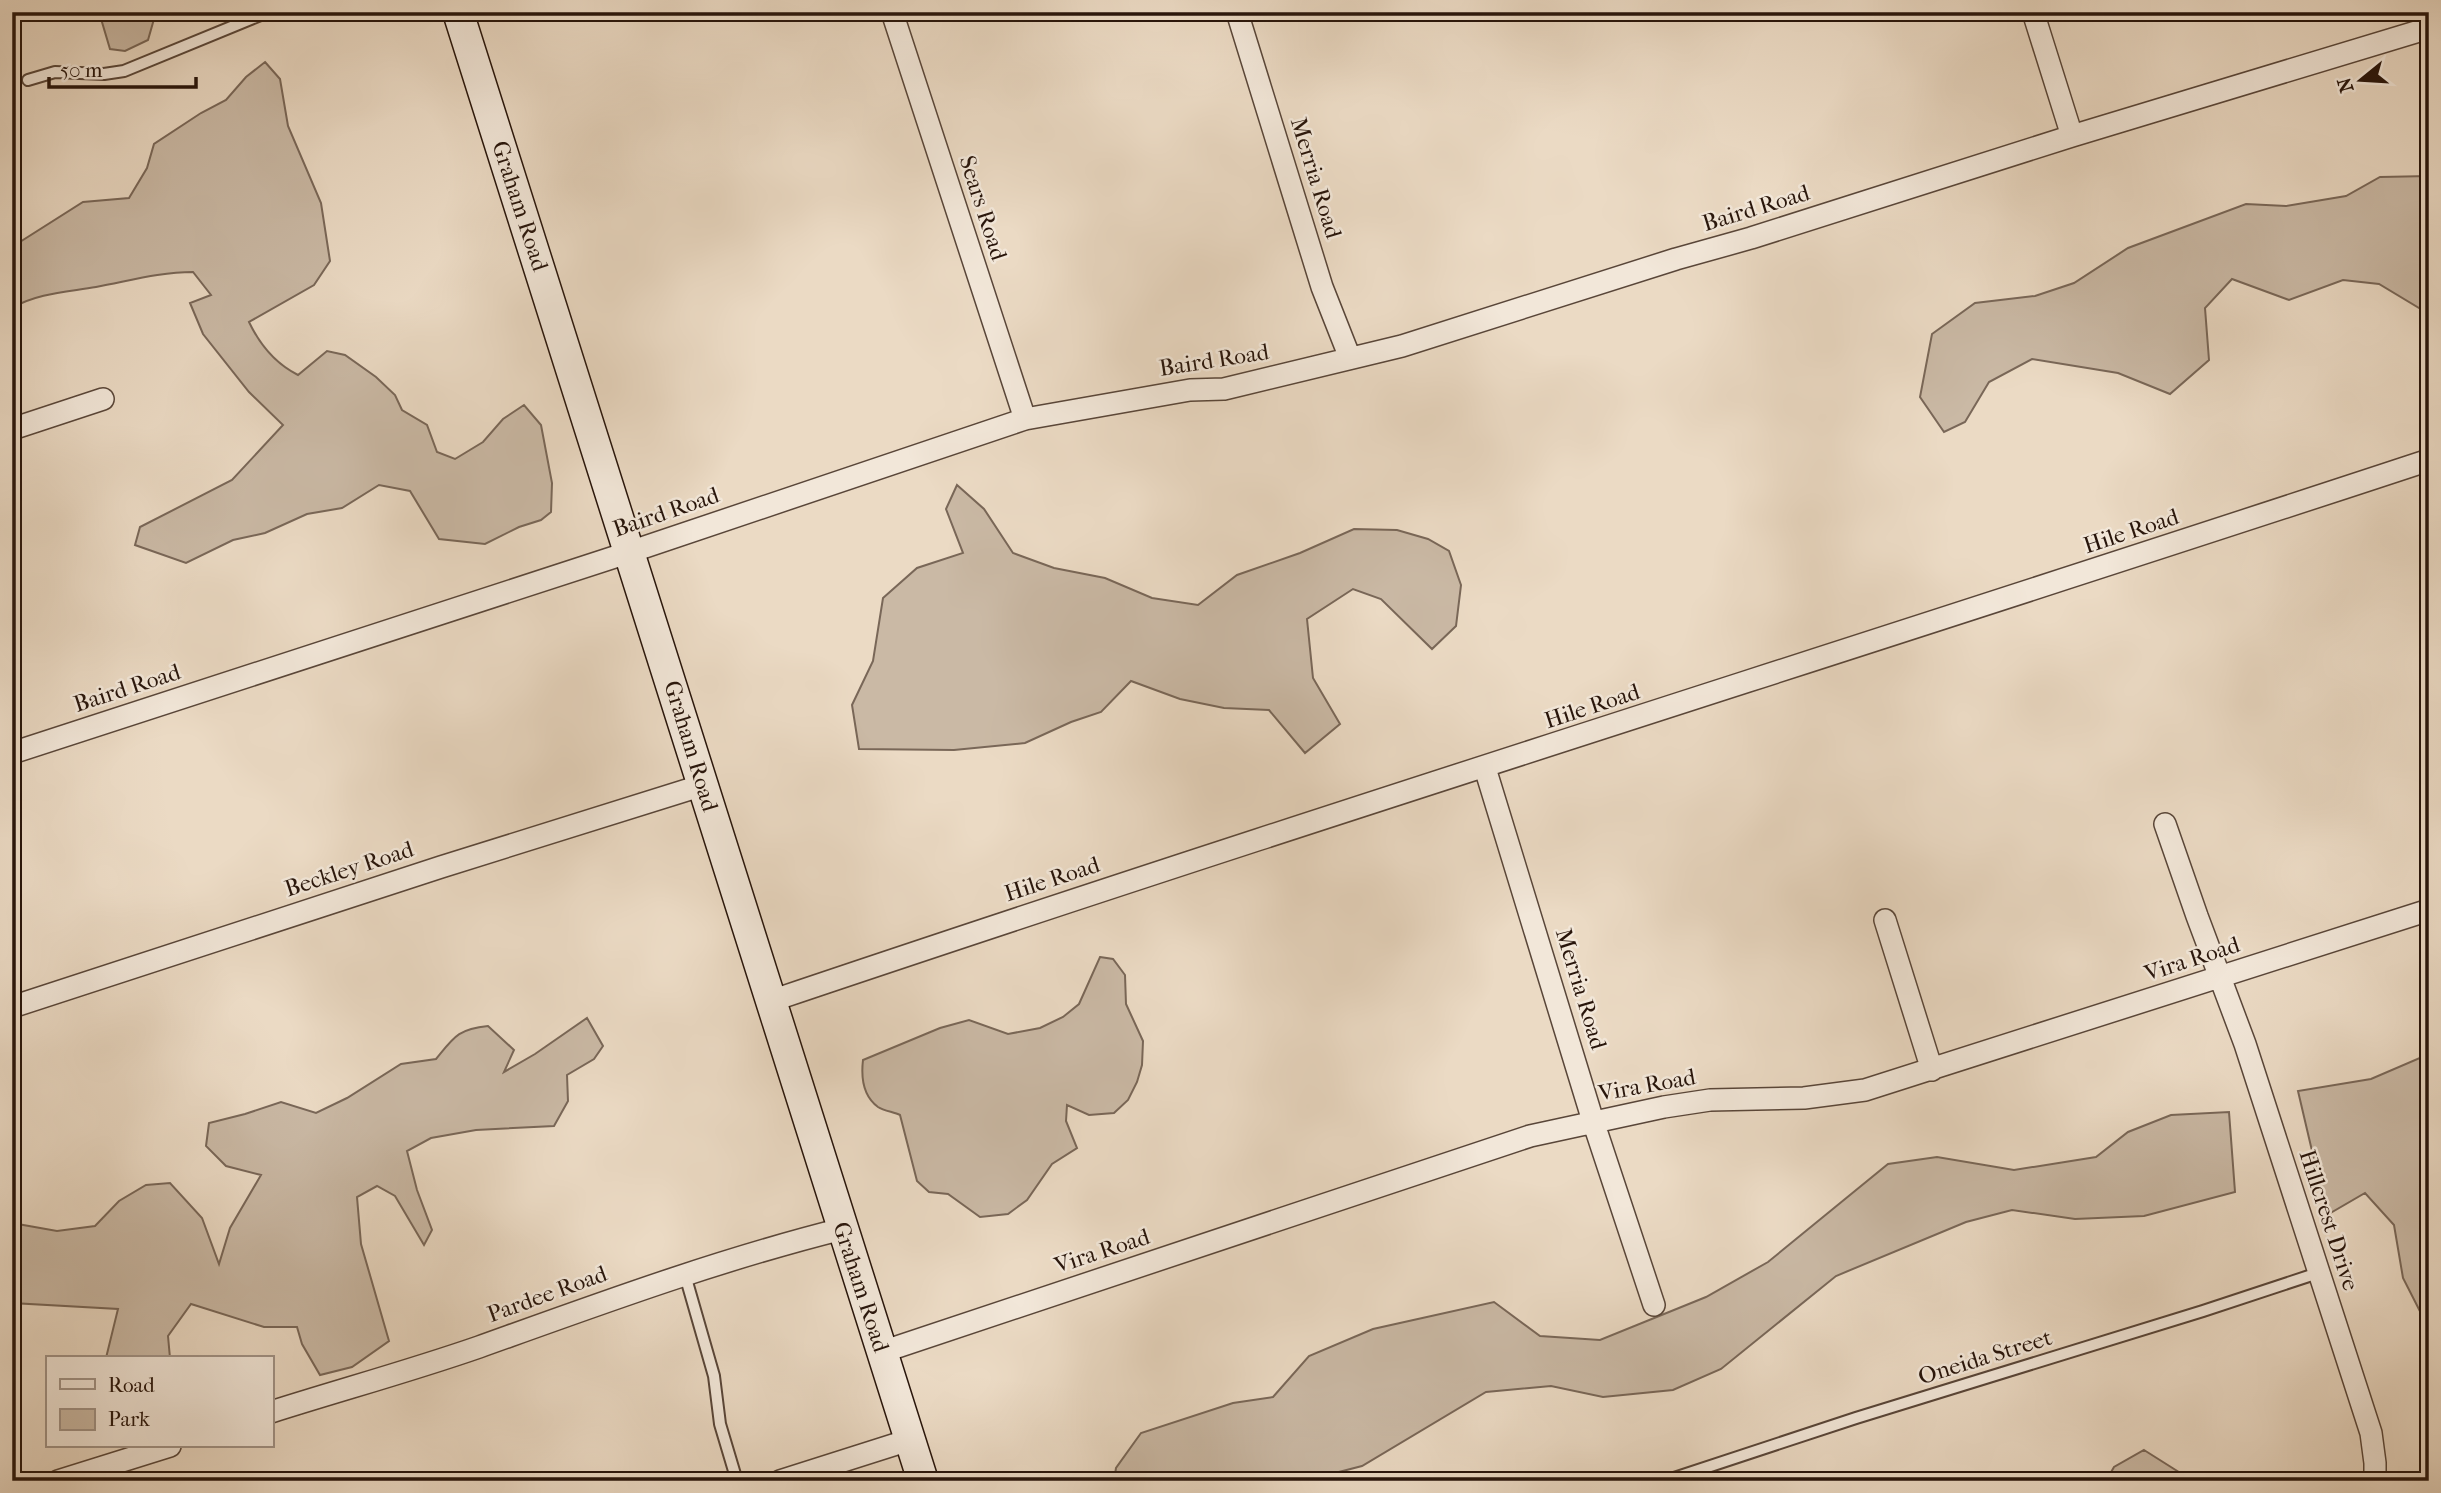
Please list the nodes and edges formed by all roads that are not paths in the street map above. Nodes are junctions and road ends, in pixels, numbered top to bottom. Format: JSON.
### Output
{"nodes":[{"id":1,"x":268,"y":12,"type":"edge"},
{"id":2,"x":458,"y":12,"type":"edge"},
{"id":3,"x":892,"y":12,"type":"edge"},
{"id":4,"x":1237,"y":12,"type":"edge"},
{"id":5,"x":2033,"y":12,"type":"edge"},
{"id":6,"x":2429,"y":28,"type":"edge"},
{"id":7,"x":28,"y":80,"type":"dead end"},
{"id":8,"x":2072,"y":136,"type":"junction"},
{"id":9,"x":1350,"y":358,"type":"junction"},
{"id":10,"x":103,"y":399,"type":"dead end"},
{"id":11,"x":1025,"y":419,"type":"junction"},
{"id":12,"x":12,"y":429,"type":"edge"},
{"id":13,"x":2429,"y":460,"type":"edge"},
{"id":14,"x":630,"y":552,"type":"junction"},
{"id":15,"x":12,"y":753,"type":"edge"},
{"id":16,"x":1485,"y":768,"type":"junction"},
{"id":17,"x":703,"y":785,"type":"junction"},
{"id":18,"x":2165,"y":824,"type":"dead end"},
{"id":19,"x":2429,"y":911,"type":"edge"},
{"id":20,"x":1885,"y":920,"type":"dead end"},
{"id":21,"x":2220,"y":978,"type":"junction"},
{"id":22,"x":771,"y":1001,"type":"junction"},
{"id":23,"x":12,"y":1007,"type":"edge"},
{"id":24,"x":1932,"y":1070,"type":"junction"},
{"id":25,"x":1593,"y":1121,"type":"junction"},
{"id":26,"x":842,"y":1229,"type":"junction"},
{"id":27,"x":2318,"y":1273,"type":"junction"},
{"id":28,"x":685,"y":1275,"type":"junction"},
{"id":29,"x":1654,"y":1305,"type":"dead end"},
{"id":30,"x":882,"y":1352,"type":"junction"},
{"id":31,"x":273,"y":1411,"type":"edge"},
{"id":32,"x":909,"y":1440,"type":"junction"},
{"id":33,"x":164,"y":1448,"type":"edge"},
{"id":34,"x":58,"y":1481,"type":"edge"},
{"id":35,"x":737,"y":1481,"type":"edge"},
{"id":36,"x":780,"y":1481,"type":"edge"},
{"id":37,"x":923,"y":1481,"type":"edge"},
{"id":38,"x":1665,"y":1481,"type":"edge"},
{"id":39,"x":2375,"y":1481,"type":"edge"}],
"edges":[{"from":1,"to":7,"type":"lane"},
{"from":2,"to":14,"type":"main road","name":"Graham Road"},
{"from":3,"to":11,"type":"street","name":"Sears Road"},
{"from":4,"to":9,"type":"street","name":"Merria Road"},
{"from":5,"to":8,"type":"street"},
{"from":6,"to":8,"type":"street","name":"Baird Road"},
{"from":8,"to":9,"type":"street","name":"Baird Road"},
{"from":9,"to":11,"type":"street","name":"Baird Road"},
{"from":10,"to":12,"type":"street"},
{"from":11,"to":14,"type":"street","name":"Baird Road"},
{"from":13,"to":16,"type":"street","name":"Hile Road"},
{"from":14,"to":15,"type":"street","name":"Baird Road"},
{"from":14,"to":17,"type":"main road","name":"Graham Road"},
{"from":16,"to":22,"type":"street","name":"Hile Road"},
{"from":16,"to":25,"type":"street","name":"Merria Road"},
{"from":17,"to":22,"type":"main road","name":"Graham Road"},
{"from":17,"to":23,"type":"street","name":"Beckley Road"},
{"from":18,"to":21,"type":"street","name":"Hillcrest Drive"},
{"from":19,"to":21,"type":"street","name":"Vira Road"},
{"from":20,"to":24,"type":"street"},
{"from":21,"to":24,"type":"street","name":"Vira Road"},
{"from":21,"to":27,"type":"street","name":"Hillcrest Drive"},
{"from":22,"to":26,"type":"main road","name":"Graham Road"},
{"from":24,"to":25,"type":"street","name":"Vira Road"},
{"from":25,"to":29,"type":"street","name":"Merria Road"},
{"from":25,"to":30,"type":"street","name":"Vira Road"},
{"from":26,"to":28,"type":"street","name":"Pardee Road"},
{"from":26,"to":30,"type":"main road","name":"Graham Road"},
{"from":27,"to":38,"type":"lane","name":"Oneida Street"},
{"from":27,"to":39,"type":"street","name":"Hillcrest Drive"},
{"from":28,"to":31,"type":"street","name":"Pardee Road"},
{"from":28,"to":35,"type":"lane"},
{"from":30,"to":32,"type":"main road","name":"Graham Road"},
{"from":32,"to":36,"type":"street"},
{"from":32,"to":37,"type":"main road","name":"Graham Road"},
{"from":33,"to":34,"type":"street"}]}
